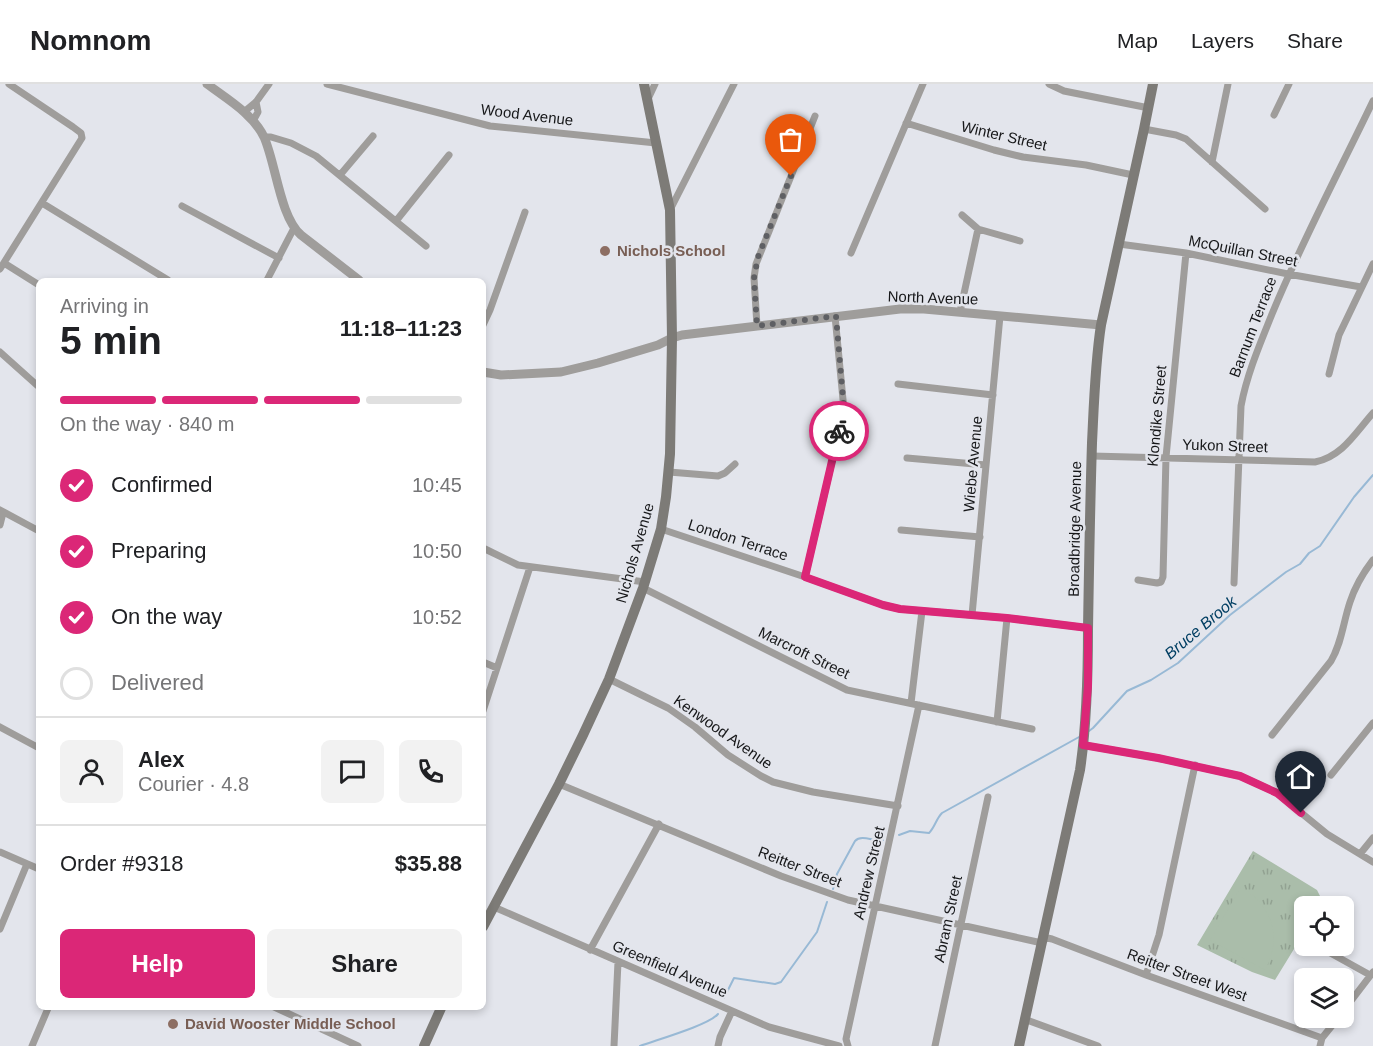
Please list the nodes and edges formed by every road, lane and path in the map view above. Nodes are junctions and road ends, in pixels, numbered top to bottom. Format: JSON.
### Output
{"nodes":[{"id":1,"x":9,"y":84,"type":"edge"},
{"id":2,"x":207,"y":84,"type":"edge"},
{"id":3,"x":268,"y":84,"type":"edge"},
{"id":4,"x":327,"y":84,"type":"edge"},
{"id":5,"x":644,"y":84,"type":"edge"},
{"id":6,"x":655,"y":84,"type":"edge"},
{"id":7,"x":734,"y":84,"type":"edge"},
{"id":8,"x":923,"y":84,"type":"edge"},
{"id":9,"x":1049,"y":84,"type":"edge"},
{"id":10,"x":1153,"y":84,"type":"edge"},
{"id":11,"x":1228,"y":84,"type":"edge"},
{"id":12,"x":1289,"y":84,"type":"edge"},
{"id":13,"x":647,"y":101,"type":"junction"},
{"id":14,"x":1373,"y":101,"type":"edge"},
{"id":15,"x":256,"y":102,"type":"junction"},
{"id":16,"x":1149,"y":108,"type":"junction"},
{"id":17,"x":244,"y":112,"type":"junction"},
{"id":18,"x":1274,"y":115,"type":"dead end"},
{"id":19,"x":815,"y":116,"type":"dead end"},
{"id":20,"x":253,"y":121,"type":"junction"},
{"id":21,"x":906,"y":123,"type":"junction"},
{"id":22,"x":1144,"y":129,"type":"junction"},
{"id":23,"x":373,"y":135,"type":"dead end"},
{"id":24,"x":264,"y":137,"type":"junction"},
{"id":25,"x":656,"y":143,"type":"junction"},
{"id":26,"x":448,"y":154,"type":"dead end"},
{"id":27,"x":1212,"y":162,"type":"junction"},
{"id":28,"x":340,"y":175,"type":"junction"},
{"id":29,"x":1133,"y":175,"type":"junction"},
{"id":30,"x":42,"y":203,"type":"junction"},
{"id":31,"x":182,"y":206,"type":"dead end"},
{"id":32,"x":1265,"y":209,"type":"dead end"},
{"id":33,"x":670,"y":210,"type":"junction"},
{"id":34,"x":525,"y":212,"type":"dead end"},
{"id":35,"x":962,"y":215,"type":"dead end"},
{"id":36,"x":396,"y":221,"type":"junction"},
{"id":37,"x":294,"y":228,"type":"junction"},
{"id":38,"x":978,"y":229,"type":"junction"},
{"id":39,"x":1020,"y":241,"type":"dead end"},
{"id":40,"x":1119,"y":244,"type":"junction"},
{"id":41,"x":426,"y":246,"type":"dead end"},
{"id":42,"x":1186,"y":253,"type":"junction"},
{"id":43,"x":851,"y":254,"type":"dead end"},
{"id":44,"x":279,"y":258,"type":"junction"},
{"id":45,"x":1373,"y":264,"type":"edge"},
{"id":46,"x":2,"y":266,"type":"edge"},
{"id":47,"x":1288,"y":274,"type":"junction"},
{"id":48,"x":165,"y":278,"type":"edge"},
{"id":49,"x":268,"y":278,"type":"edge"},
{"id":50,"x":356,"y":278,"type":"edge"},
{"id":51,"x":36,"y":283,"type":"edge"},
{"id":52,"x":1361,"y":287,"type":"junction"},
{"id":53,"x":960,"y":312,"type":"junction"},
{"id":54,"x":836,"y":316,"type":"junction"},
{"id":55,"x":1000,"y":316,"type":"junction"},
{"id":56,"x":486,"y":319,"type":"edge"},
{"id":57,"x":1101,"y":325,"type":"junction"},
{"id":58,"x":757,"y":326,"type":"junction"},
{"id":59,"x":672,"y":338,"type":"junction"},
{"id":60,"x":0,"y":352,"type":"edge"},
{"id":61,"x":486,"y":372,"type":"edge"},
{"id":62,"x":1329,"y":374,"type":"dead end"},
{"id":63,"x":36,"y":384,"type":"edge"},
{"id":64,"x":898,"y":384,"type":"dead end"},
{"id":65,"x":993,"y":395,"type":"junction"},
{"id":66,"x":1373,"y":413,"type":"edge"},
{"id":67,"x":1092,"y":456,"type":"junction"},
{"id":68,"x":907,"y":458,"type":"dead end"},
{"id":69,"x":1166,"y":458,"type":"junction"},
{"id":70,"x":1239,"y":461,"type":"junction"},
{"id":71,"x":735,"y":464,"type":"dead end"},
{"id":72,"x":986,"y":465,"type":"junction"},
{"id":73,"x":669,"y":472,"type":"junction"},
{"id":74,"x":2,"y":511,"type":"edge"},
{"id":75,"x":0,"y":525,"type":"edge"},
{"id":76,"x":36,"y":529,"type":"edge"},
{"id":77,"x":661,"y":529,"type":"junction"},
{"id":78,"x":902,"y":530,"type":"dead end"},
{"id":79,"x":980,"y":537,"type":"junction"},
{"id":80,"x":486,"y":549,"type":"edge"},
{"id":81,"x":1373,"y":560,"type":"edge"},
{"id":82,"x":530,"y":567,"type":"junction"},
{"id":83,"x":805,"y":577,"type":"junction"},
{"id":84,"x":1138,"y":580,"type":"dead end"},
{"id":85,"x":1234,"y":583,"type":"dead end"},
{"id":86,"x":644,"y":585,"type":"junction"},
{"id":87,"x":922,"y":611,"type":"junction"},
{"id":88,"x":972,"y":615,"type":"junction"},
{"id":89,"x":1007,"y":618,"type":"junction"},
{"id":90,"x":1088,"y":628,"type":"junction"},
{"id":91,"x":486,"y":663,"type":"edge"},
{"id":92,"x":497,"y":668,"type":"junction"},
{"id":93,"x":609,"y":679,"type":"junction"},
{"id":94,"x":486,"y":702,"type":"edge"},
{"id":95,"x":911,"y":703,"type":"junction"},
{"id":96,"x":920,"y":705,"type":"junction"},
{"id":97,"x":997,"y":722,"type":"junction"},
{"id":98,"x":1373,"y":723,"type":"edge"},
{"id":99,"x":0,"y":727,"type":"edge"},
{"id":100,"x":1032,"y":729,"type":"dead end"},
{"id":101,"x":1272,"y":735,"type":"dead end"},
{"id":102,"x":1084,"y":742,"type":"junction"},
{"id":103,"x":36,"y":746,"type":"edge"},
{"id":104,"x":1195,"y":765,"type":"junction"},
{"id":105,"x":1331,"y":775,"type":"dead end"},
{"id":106,"x":559,"y":784,"type":"junction"},
{"id":107,"x":988,"y":797,"type":"dead end"},
{"id":108,"x":898,"y":806,"type":"junction"},
{"id":109,"x":659,"y":824,"type":"junction"},
{"id":110,"x":1373,"y":838,"type":"edge"},
{"id":111,"x":0,"y":852,"type":"edge"},
{"id":112,"x":1360,"y":854,"type":"junction"},
{"id":113,"x":1373,"y":862,"type":"edge"},
{"id":114,"x":27,"y":864,"type":"junction"},
{"id":115,"x":36,"y":868,"type":"edge"},
{"id":116,"x":875,"y":906,"type":"junction"},
{"id":117,"x":494,"y":907,"type":"junction"},
{"id":118,"x":486,"y":918,"type":"edge"},
{"id":119,"x":960,"y":925,"type":"junction"},
{"id":120,"x":0,"y":930,"type":"edge"},
{"id":121,"x":1042,"y":940,"type":"junction"},
{"id":122,"x":590,"y":950,"type":"junction"},
{"id":123,"x":1337,"y":956,"type":"edge"},
{"id":124,"x":618,"y":962,"type":"junction"},
{"id":125,"x":1372,"y":974,"type":"edge"},
{"id":126,"x":1146,"y":975,"type":"junction"},
{"id":127,"x":1354,"y":997,"type":"edge"},
{"id":128,"x":47,"y":1010,"type":"edge"},
{"id":129,"x":281,"y":1010,"type":"edge"},
{"id":130,"x":440,"y":1010,"type":"edge"},
{"id":131,"x":732,"y":1011,"type":"junction"},
{"id":132,"x":1024,"y":1019,"type":"junction"},
{"id":133,"x":1331,"y":1028,"type":"edge"},
{"id":134,"x":1321,"y":1042,"type":"edge"},
{"id":135,"x":32,"y":1046,"type":"edge"},
{"id":136,"x":358,"y":1046,"type":"edge"},
{"id":137,"x":424,"y":1046,"type":"edge"},
{"id":138,"x":615,"y":1046,"type":"edge"},
{"id":139,"x":718,"y":1046,"type":"edge"},
{"id":140,"x":839,"y":1046,"type":"edge"},
{"id":141,"x":848,"y":1046,"type":"edge"},
{"id":142,"x":934,"y":1046,"type":"edge"},
{"id":143,"x":1019,"y":1046,"type":"edge"},
{"id":144,"x":1098,"y":1046,"type":"edge"}],
"edges":[{"from":1,"to":30,"type":"street"},
{"from":2,"to":17,"type":"street"},
{"from":3,"to":15,"type":"street"},
{"from":4,"to":25,"type":"street","name":"Wood Avenue"},
{"from":5,"to":13,"type":"main road","name":"Nichols Avenue"},
{"from":6,"to":13,"type":"street"},
{"from":7,"to":33,"type":"street"},
{"from":8,"to":21,"type":"street"},
{"from":9,"to":16,"type":"street"},
{"from":10,"to":16,"type":"main road","name":"Broadbridge Avenue"},
{"from":11,"to":27,"type":"street"},
{"from":12,"to":18,"type":"street"},
{"from":13,"to":25,"type":"main road","name":"Nichols Avenue"},
{"from":14,"to":47,"type":"street","name":"Barnum Terrace"},
{"from":15,"to":17,"type":"street"},
{"from":15,"to":20,"type":"street"},
{"from":16,"to":22,"type":"main road","name":"Broadbridge Avenue"},
{"from":17,"to":20,"type":"street"},
{"from":19,"to":58,"type":"street"},
{"from":20,"to":24,"type":"street"},
{"from":21,"to":29,"type":"street","name":"Winter Street"},
{"from":21,"to":43,"type":"street"},
{"from":22,"to":27,"type":"street"},
{"from":22,"to":29,"type":"main road","name":"Broadbridge Avenue"},
{"from":23,"to":28,"type":"street"},
{"from":24,"to":28,"type":"street"},
{"from":24,"to":37,"type":"street"},
{"from":25,"to":33,"type":"main road","name":"Nichols Avenue"},
{"from":26,"to":36,"type":"street"},
{"from":27,"to":32,"type":"street"},
{"from":28,"to":36,"type":"street"},
{"from":29,"to":40,"type":"main road","name":"Broadbridge Avenue"},
{"from":30,"to":46,"type":"street"},
{"from":30,"to":48,"type":"street"},
{"from":31,"to":44,"type":"street"},
{"from":33,"to":59,"type":"main road","name":"Nichols Avenue"},
{"from":34,"to":56,"type":"street"},
{"from":35,"to":38,"type":"street"},
{"from":36,"to":41,"type":"street"},
{"from":37,"to":44,"type":"street"},
{"from":37,"to":50,"type":"street"},
{"from":38,"to":39,"type":"street"},
{"from":38,"to":53,"type":"street"},
{"from":40,"to":42,"type":"street","name":"McQuillan Street"},
{"from":40,"to":57,"type":"main road","name":"Broadbridge Avenue"},
{"from":42,"to":47,"type":"street","name":"McQuillan Street"},
{"from":42,"to":69,"type":"street","name":"Klondike Street"},
{"from":44,"to":49,"type":"street"},
{"from":45,"to":52,"type":"street"},
{"from":46,"to":51,"type":"street"},
{"from":47,"to":52,"type":"street","name":"McQuillan Street"},
{"from":47,"to":70,"type":"street","name":"Barnum Terrace"},
{"from":52,"to":62,"type":"street"},
{"from":53,"to":54,"type":"street","name":"North Avenue"},
{"from":53,"to":55,"type":"street","name":"North Avenue"},
{"from":54,"to":58,"type":"street","name":"North Avenue"},
{"from":54,"to":83,"type":"street"},
{"from":55,"to":57,"type":"street","name":"North Avenue"},
{"from":55,"to":65,"type":"street","name":"Wiebe Avenue"},
{"from":57,"to":67,"type":"main road","name":"Broadbridge Avenue"},
{"from":58,"to":59,"type":"street","name":"North Avenue"},
{"from":59,"to":61,"type":"street","name":"North Avenue"},
{"from":59,"to":73,"type":"main road","name":"Nichols Avenue"},
{"from":60,"to":63,"type":"street"},
{"from":64,"to":65,"type":"street"},
{"from":65,"to":72,"type":"street","name":"Wiebe Avenue"},
{"from":66,"to":70,"type":"street","name":"Yukon Street"},
{"from":67,"to":69,"type":"street","name":"Yukon Street"},
{"from":67,"to":90,"type":"main road","name":"Broadbridge Avenue"},
{"from":68,"to":72,"type":"street"},
{"from":69,"to":70,"type":"street","name":"Yukon Street"},
{"from":69,"to":84,"type":"street","name":"Klondike Street"},
{"from":70,"to":85,"type":"street","name":"Barnum Terrace"},
{"from":71,"to":73,"type":"street"},
{"from":72,"to":79,"type":"street","name":"Wiebe Avenue"},
{"from":73,"to":77,"type":"main road","name":"Nichols Avenue"},
{"from":74,"to":75,"type":"street"},
{"from":74,"to":76,"type":"street"},
{"from":77,"to":83,"type":"street","name":"London Terrace"},
{"from":77,"to":86,"type":"main road","name":"Nichols Avenue"},
{"from":78,"to":79,"type":"street"},
{"from":79,"to":88,"type":"street","name":"Wiebe Avenue"},
{"from":80,"to":82,"type":"street","name":"Marcroft Street"},
{"from":81,"to":101,"type":"street"},
{"from":82,"to":86,"type":"street","name":"Marcroft Street"},
{"from":82,"to":92,"type":"street"},
{"from":83,"to":87,"type":"street","name":"London Terrace"},
{"from":86,"to":93,"type":"main road","name":"Nichols Avenue"},
{"from":86,"to":95,"type":"street","name":"Marcroft Street"},
{"from":87,"to":88,"type":"street","name":"London Terrace"},
{"from":87,"to":95,"type":"street"},
{"from":88,"to":89,"type":"street","name":"London Terrace"},
{"from":89,"to":90,"type":"street","name":"London Terrace"},
{"from":89,"to":97,"type":"street"},
{"from":90,"to":102,"type":"main road","name":"Broadbridge Avenue"},
{"from":91,"to":92,"type":"street"},
{"from":92,"to":94,"type":"street"},
{"from":93,"to":106,"type":"main road","name":"Nichols Avenue"},
{"from":93,"to":108,"type":"street","name":"Kenwood Avenue"},
{"from":95,"to":96,"type":"street","name":"Marcroft Street"},
{"from":96,"to":97,"type":"street","name":"Marcroft Street"},
{"from":96,"to":108,"type":"street","name":"Andrew Street"},
{"from":97,"to":100,"type":"street","name":"Marcroft Street"},
{"from":98,"to":105,"type":"street"},
{"from":99,"to":103,"type":"street"},
{"from":102,"to":104,"type":"street"},
{"from":102,"to":121,"type":"main road","name":"Broadbridge Avenue"},
{"from":104,"to":112,"type":"street"},
{"from":104,"to":126,"type":"street"},
{"from":106,"to":109,"type":"street","name":"Reitter Street"},
{"from":106,"to":117,"type":"main road","name":"Nichols Avenue"},
{"from":107,"to":119,"type":"street","name":"Abram Street"},
{"from":108,"to":116,"type":"street","name":"Andrew Street"},
{"from":109,"to":116,"type":"street","name":"Reitter Street"},
{"from":109,"to":122,"type":"street"},
{"from":110,"to":112,"type":"street"},
{"from":111,"to":114,"type":"street"},
{"from":112,"to":113,"type":"street"},
{"from":114,"to":115,"type":"street"},
{"from":114,"to":120,"type":"street"},
{"from":116,"to":119,"type":"street","name":"Reitter Street"},
{"from":116,"to":141,"type":"street","name":"Andrew Street"},
{"from":117,"to":118,"type":"main road","name":"Nichols Avenue"},
{"from":117,"to":122,"type":"street","name":"Greenfield Avenue"},
{"from":119,"to":121,"type":"street","name":"Reitter Street"},
{"from":119,"to":142,"type":"street","name":"Abram Street"},
{"from":121,"to":126,"type":"street","name":"Reitter Street West"},
{"from":121,"to":132,"type":"main road","name":"Broadbridge Avenue"},
{"from":122,"to":124,"type":"street","name":"Greenfield Avenue"},
{"from":123,"to":125,"type":"street"},
{"from":124,"to":131,"type":"street","name":"Greenfield Avenue"},
{"from":124,"to":138,"type":"street"},
{"from":125,"to":127,"type":"street"},
{"from":126,"to":134,"type":"street","name":"Reitter Street West"},
{"from":128,"to":135,"type":"street"},
{"from":129,"to":136,"type":"street"},
{"from":130,"to":137,"type":"main road"},
{"from":131,"to":139,"type":"street"},
{"from":131,"to":140,"type":"street","name":"Greenfield Avenue"},
{"from":132,"to":143,"type":"main road","name":"Broadbridge Avenue"},
{"from":132,"to":144,"type":"street"},
{"from":133,"to":134,"type":"street"}]}
